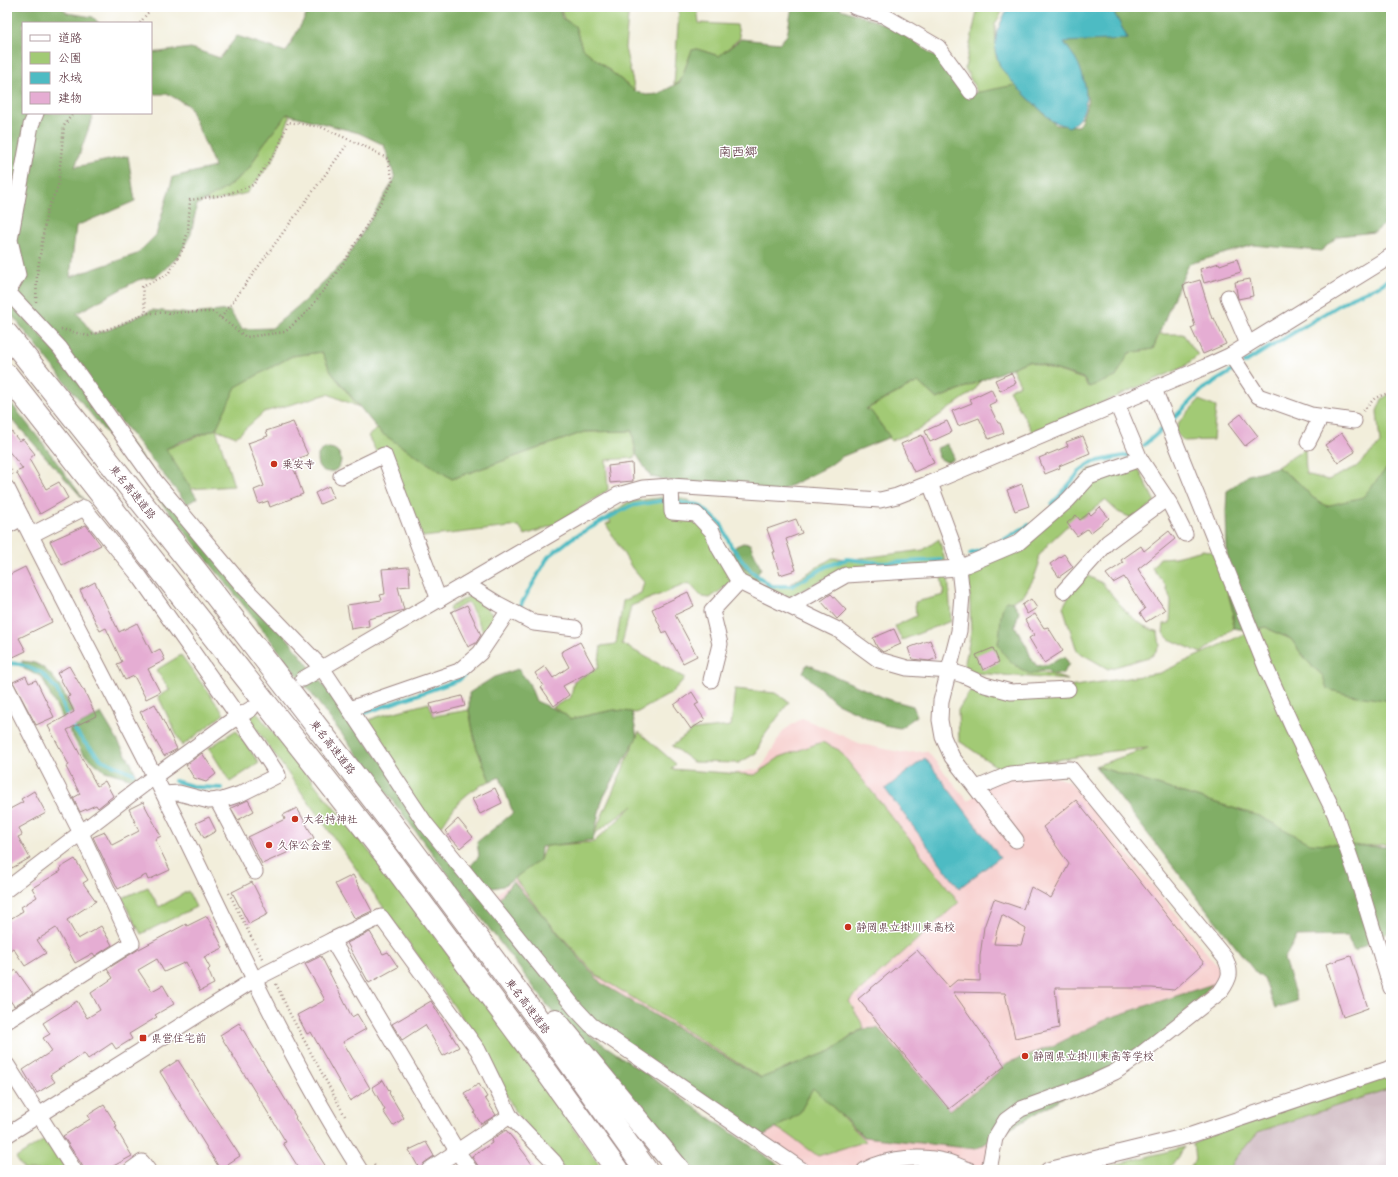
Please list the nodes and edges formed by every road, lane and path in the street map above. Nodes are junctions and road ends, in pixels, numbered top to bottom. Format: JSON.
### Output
{"nodes":[{"id":1,"x":152,"y":7,"type":"edge"},
{"id":2,"x":855,"y":7,"type":"edge"},
{"id":3,"x":141,"y":22,"type":"edge"},
{"id":4,"x":971,"y":92,"type":"dead end"},
{"id":5,"x":36,"y":114,"type":"edge"},
{"id":6,"x":72,"y":114,"type":"edge"},
{"id":7,"x":346,"y":146,"type":"dead end"},
{"id":8,"x":1391,"y":256,"type":"edge"},
{"id":9,"x":7,"y":292,"type":"edge"},
{"id":10,"x":1228,"y":297,"type":"dead end"},
{"id":11,"x":146,"y":313,"type":"junction"},
{"id":12,"x":221,"y":318,"type":"junction"},
{"id":13,"x":35,"y":322,"type":"junction"},
{"id":14,"x":7,"y":334,"type":"edge"},
{"id":15,"x":1248,"y":344,"type":"junction"},
{"id":16,"x":1231,"y":355,"type":"junction"},
{"id":17,"x":7,"y":375,"type":"edge"},
{"id":18,"x":1154,"y":389,"type":"junction"},
{"id":19,"x":1391,"y":392,"type":"edge"},
{"id":20,"x":1117,"y":404,"type":"junction"},
{"id":21,"x":1321,"y":417,"type":"junction"},
{"id":22,"x":1354,"y":421,"type":"joint"},
{"id":23,"x":1308,"y":442,"type":"dead end"},
{"id":24,"x":1140,"y":459,"type":"junction"},
{"id":25,"x":341,"y":476,"type":"dead end"},
{"id":26,"x":930,"y":484,"type":"junction"},
{"id":27,"x":672,"y":486,"type":"junction"},
{"id":28,"x":7,"y":488,"type":"edge"},
{"id":29,"x":1166,"y":499,"type":"junction"},
{"id":30,"x":22,"y":518,"type":"junction"},
{"id":31,"x":7,"y":526,"type":"edge"},
{"id":32,"x":1185,"y":534,"type":"dead end"},
{"id":33,"x":31,"y":535,"type":"junction"},
{"id":34,"x":959,"y":568,"type":"junction"},
{"id":35,"x":739,"y":582,"type":"junction"},
{"id":36,"x":466,"y":584,"type":"junction"},
{"id":37,"x":1064,"y":591,"type":"dead end"},
{"id":38,"x":439,"y":600,"type":"junction"},
{"id":39,"x":791,"y":606,"type":"junction"},
{"id":40,"x":509,"y":610,"type":"junction"},
{"id":41,"x":575,"y":628,"type":"dead end"},
{"id":42,"x":322,"y":668,"type":"junction"},
{"id":43,"x":950,"y":671,"type":"junction"},
{"id":44,"x":303,"y":679,"type":"dead end"},
{"id":45,"x":711,"y":680,"type":"dead end"},
{"id":46,"x":7,"y":688,"type":"edge"},
{"id":47,"x":1068,"y":689,"type":"dead end"},
{"id":48,"x":251,"y":709,"type":"dead end"},
{"id":49,"x":349,"y":709,"type":"junction"},
{"id":50,"x":238,"y":717,"type":"junction"},
{"id":51,"x":155,"y":776,"type":"junction"},
{"id":52,"x":977,"y":788,"type":"junction"},
{"id":53,"x":164,"y":794,"type":"junction"},
{"id":54,"x":218,"y":800,"type":"junction"},
{"id":55,"x":81,"y":833,"type":"junction"},
{"id":56,"x":1016,"y":840,"type":"dead end"},
{"id":57,"x":410,"y":847,"type":"junction"},
{"id":58,"x":255,"y":872,"type":"dead end"},
{"id":59,"x":9,"y":884,"type":"edge"},
{"id":60,"x":332,"y":940,"type":"junction"},
{"id":61,"x":255,"y":979,"type":"junction"},
{"id":62,"x":1391,"y":988,"type":"edge"},
{"id":63,"x":7,"y":1021,"type":"edge"},
{"id":64,"x":7,"y":1065,"type":"edge"},
{"id":65,"x":1391,"y":1068,"type":"edge"},
{"id":66,"x":38,"y":1115,"type":"junction"},
{"id":67,"x":510,"y":1116,"type":"junction"},
{"id":68,"x":7,"y":1135,"type":"edge"},
{"id":69,"x":457,"y":1151,"type":"junction"},
{"id":70,"x":74,"y":1170,"type":"edge"},
{"id":71,"x":131,"y":1170,"type":"edge"},
{"id":72,"x":148,"y":1170,"type":"edge"},
{"id":73,"x":360,"y":1170,"type":"edge"},
{"id":74,"x":429,"y":1170,"type":"edge"},
{"id":75,"x":470,"y":1170,"type":"edge"},
{"id":76,"x":559,"y":1170,"type":"edge"},
{"id":77,"x":617,"y":1170,"type":"edge"},
{"id":78,"x":646,"y":1170,"type":"edge"},
{"id":79,"x":679,"y":1170,"type":"edge"},
{"id":80,"x":802,"y":1170,"type":"edge"},
{"id":81,"x":865,"y":1170,"type":"edge"},
{"id":82,"x":969,"y":1170,"type":"edge"},
{"id":83,"x":989,"y":1170,"type":"edge"},
{"id":84,"x":1048,"y":1170,"type":"edge"}],
"edges":[{"from":1,"to":3,"type":"path"},
{"from":2,"to":4,"type":"street"},
{"from":5,"to":9,"type":"street"},
{"from":6,"to":13,"type":"path"},
{"from":7,"to":12,"type":"path"},
{"from":8,"to":15,"type":"street"},
{"from":9,"to":13,"type":"street"},
{"from":10,"to":15,"type":"street"},
{"from":11,"to":12,"type":"path"},
{"from":11,"to":12,"type":"path"},
{"from":11,"to":13,"type":"path"},
{"from":13,"to":42,"type":"street"},
{"from":14,"to":57,"type":"highway","name":"東名高速道路"},
{"from":15,"to":16,"type":"street"},
{"from":16,"to":18,"type":"street"},
{"from":16,"to":21,"type":"street"},
{"from":17,"to":77,"type":"highway"},
{"from":18,"to":20,"type":"street"},
{"from":18,"to":62,"type":"street"},
{"from":19,"to":22,"type":"path"},
{"from":20,"to":24,"type":"street"},
{"from":20,"to":26,"type":"street"},
{"from":21,"to":22,"type":"street"},
{"from":21,"to":23,"type":"street"},
{"from":24,"to":29,"type":"street"},
{"from":24,"to":34,"type":"street"},
{"from":25,"to":38,"type":"street"},
{"from":26,"to":27,"type":"street"},
{"from":26,"to":34,"type":"street"},
{"from":27,"to":35,"type":"street"},
{"from":27,"to":36,"type":"street"},
{"from":28,"to":30,"type":"street"},
{"from":29,"to":32,"type":"street"},
{"from":29,"to":37,"type":"street"},
{"from":30,"to":31,"type":"street"},
{"from":30,"to":33,"type":"street"},
{"from":33,"to":50,"type":"street"},
{"from":33,"to":51,"type":"street"},
{"from":34,"to":39,"type":"street"},
{"from":34,"to":43,"type":"street"},
{"from":35,"to":39,"type":"street"},
{"from":35,"to":45,"type":"street"},
{"from":36,"to":38,"type":"street"},
{"from":36,"to":40,"type":"street"},
{"from":38,"to":42,"type":"street"},
{"from":39,"to":43,"type":"street"},
{"from":40,"to":41,"type":"street"},
{"from":40,"to":49,"type":"street"},
{"from":42,"to":44,"type":"street"},
{"from":42,"to":49,"type":"street"},
{"from":43,"to":47,"type":"street"},
{"from":43,"to":52,"type":"street"},
{"from":46,"to":55,"type":"street"},
{"from":48,"to":50,"type":"street"},
{"from":49,"to":80,"type":"street"},
{"from":50,"to":51,"type":"street"},
{"from":50,"to":54,"type":"street"},
{"from":51,"to":53,"type":"street"},
{"from":51,"to":55,"type":"street"},
{"from":52,"to":56,"type":"street"},
{"from":52,"to":83,"type":"street"},
{"from":53,"to":54,"type":"street"},
{"from":53,"to":61,"type":"street"},
{"from":54,"to":58,"type":"street"},
{"from":55,"to":59,"type":"street"},
{"from":55,"to":63,"type":"street"},
{"from":57,"to":78,"type":"highway","name":"東名高速道路"},
{"from":57,"to":79,"type":"highway"},
{"from":60,"to":61,"type":"street"},
{"from":60,"to":67,"type":"street"},
{"from":60,"to":69,"type":"street"},
{"from":61,"to":66,"type":"street"},
{"from":61,"to":73,"type":"street"},
{"from":64,"to":66,"type":"street"},
{"from":65,"to":84,"type":"street"},
{"from":66,"to":68,"type":"street"},
{"from":66,"to":70,"type":"street"},
{"from":67,"to":69,"type":"street"},
{"from":67,"to":76,"type":"street"},
{"from":69,"to":74,"type":"street"},
{"from":69,"to":75,"type":"street"},
{"from":71,"to":72,"type":"street"},
{"from":81,"to":82,"type":"street"}]}
